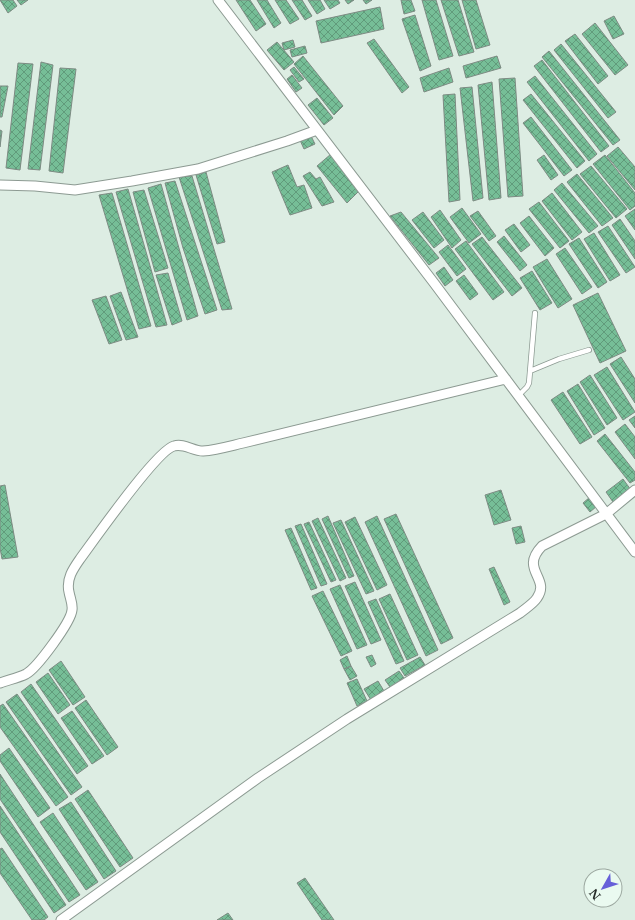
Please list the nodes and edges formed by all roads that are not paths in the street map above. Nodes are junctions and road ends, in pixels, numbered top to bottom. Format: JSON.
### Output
{"nodes":[{"id":1,"x":218,"y":0,"type":"edge"},
{"id":2,"x":317,"y":130,"type":"junction"},
{"id":3,"x":0,"y":185,"type":"edge"},
{"id":4,"x":535,"y":313,"type":"dead end"},
{"id":5,"x":589,"y":350,"type":"dead end"},
{"id":6,"x":530,"y":370,"type":"junction"},
{"id":7,"x":506,"y":379,"type":"junction"},
{"id":8,"x":518,"y":396,"type":"junction"},
{"id":9,"x":635,"y":490,"type":"edge"},
{"id":10,"x":606,"y":514,"type":"junction"},
{"id":11,"x":635,"y":552,"type":"edge"},
{"id":12,"x":0,"y":683,"type":"edge"},
{"id":13,"x":61,"y":920,"type":"edge"}],
"edges":[{"from":1,"to":2,"type":"street"},
{"from":2,"to":3,"type":"street"},
{"from":2,"to":7,"type":"street"},
{"from":4,"to":6,"type":"lane"},
{"from":5,"to":6,"type":"lane"},
{"from":6,"to":8,"type":"lane"},
{"from":7,"to":8,"type":"street"},
{"from":7,"to":12,"type":"street"},
{"from":8,"to":10,"type":"street"},
{"from":9,"to":10,"type":"street"},
{"from":10,"to":11,"type":"street"},
{"from":10,"to":13,"type":"street"}]}
